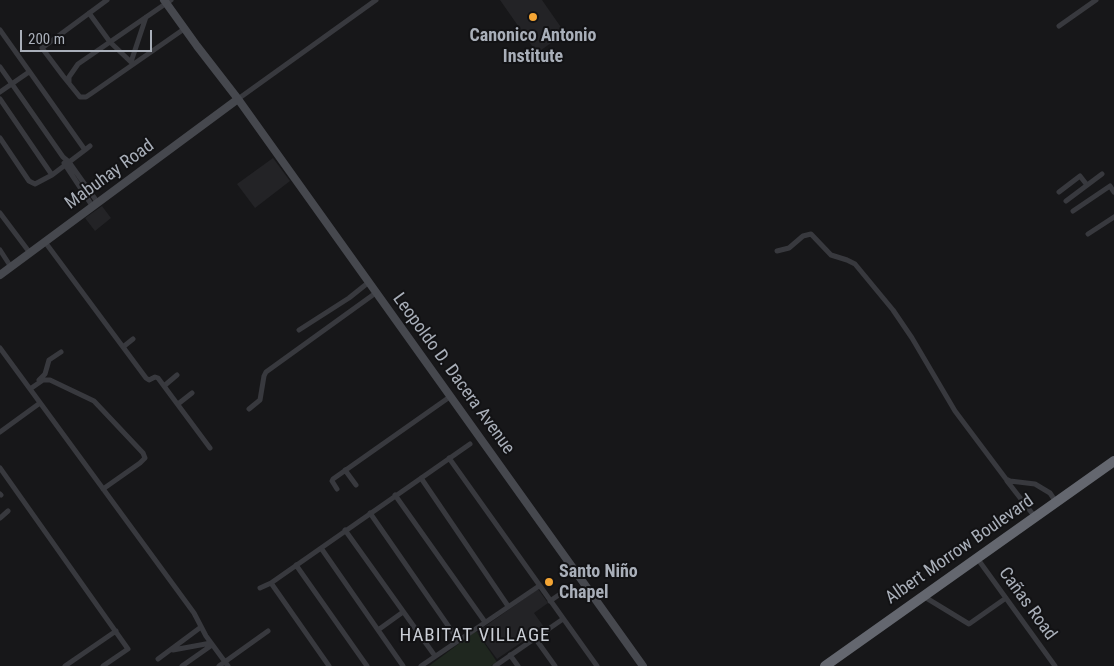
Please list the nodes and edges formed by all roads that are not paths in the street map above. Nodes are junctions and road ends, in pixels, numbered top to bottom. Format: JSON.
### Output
{"nodes":[{"id":1,"x":107,"y":0,"type":"edge"},
{"id":2,"x":376,"y":0,"type":"edge"},
{"id":3,"x":1096,"y":0,"type":"edge"},
{"id":4,"x":167,"y":1,"type":"edge"},
{"id":5,"x":89,"y":13,"type":"junction"},
{"id":6,"x":146,"y":17,"type":"junction"},
{"id":7,"x":1059,"y":26,"type":"dead end"},
{"id":8,"x":0,"y":30,"type":"edge"},
{"id":9,"x":184,"y":30,"type":"junction"},
{"id":10,"x":110,"y":42,"type":"junction"},
{"id":11,"x":132,"y":63,"type":"junction"},
{"id":12,"x":0,"y":67,"type":"edge"},
{"id":13,"x":29,"y":72,"type":"junction"},
{"id":14,"x":11,"y":84,"type":"junction"},
{"id":15,"x":71,"y":86,"type":"junction"},
{"id":16,"x":0,"y":92,"type":"edge"},
{"id":17,"x":238,"y":99,"type":"junction"},
{"id":18,"x":0,"y":100,"type":"edge"},
{"id":19,"x":0,"y":138,"type":"edge"},
{"id":20,"x":67,"y":164,"type":"junction"},
{"id":21,"x":1102,"y":174,"type":"dead end"},
{"id":22,"x":52,"y":175,"type":"junction"},
{"id":23,"x":1087,"y":185,"type":"junction"},
{"id":24,"x":1058,"y":192,"type":"dead end"},
{"id":25,"x":1114,"y":192,"type":"edge"},
{"id":26,"x":1066,"y":201,"type":"dead end"},
{"id":27,"x":95,"y":205,"type":"junction"},
{"id":28,"x":1073,"y":211,"type":"dead end"},
{"id":29,"x":0,"y":213,"type":"edge"},
{"id":30,"x":1114,"y":217,"type":"edge"},
{"id":31,"x":1088,"y":234,"type":"dead end"},
{"id":32,"x":45,"y":242,"type":"junction"},
{"id":33,"x":0,"y":250,"type":"edge"},
{"id":34,"x":777,"y":251,"type":"dead end"},
{"id":35,"x":30,"y":253,"type":"junction"},
{"id":36,"x":2,"y":257,"type":"edge"},
{"id":37,"x":11,"y":267,"type":"junction"},
{"id":38,"x":0,"y":275,"type":"edge"},
{"id":39,"x":369,"y":282,"type":"junction"},
{"id":40,"x":377,"y":292,"type":"junction"},
{"id":41,"x":299,"y":330,"type":"dead end"},
{"id":42,"x":133,"y":339,"type":"dead end"},
{"id":43,"x":123,"y":347,"type":"junction"},
{"id":44,"x":0,"y":348,"type":"edge"},
{"id":45,"x":61,"y":352,"type":"dead end"},
{"id":46,"x":177,"y":375,"type":"dead end"},
{"id":47,"x":164,"y":386,"type":"junction"},
{"id":48,"x":29,"y":388,"type":"junction"},
{"id":49,"x":192,"y":393,"type":"dead end"},
{"id":50,"x":451,"y":396,"type":"junction"},
{"id":51,"x":40,"y":403,"type":"junction"},
{"id":52,"x":178,"y":404,"type":"junction"},
{"id":53,"x":249,"y":408,"type":"dead end"},
{"id":54,"x":0,"y":432,"type":"edge"},
{"id":55,"x":470,"y":444,"type":"dead end"},
{"id":56,"x":210,"y":448,"type":"dead end"},
{"id":57,"x":449,"y":458,"type":"junction"},
{"id":58,"x":1114,"y":461,"type":"edge"},
{"id":59,"x":0,"y":468,"type":"edge"},
{"id":60,"x":345,"y":470,"type":"junction"},
{"id":61,"x":420,"y":478,"type":"junction"},
{"id":62,"x":1006,"y":479,"type":"junction"},
{"id":63,"x":356,"y":485,"type":"dead end"},
{"id":64,"x":103,"y":489,"type":"junction"},
{"id":65,"x":337,"y":489,"type":"dead end"},
{"id":66,"x":395,"y":495,"type":"junction"},
{"id":67,"x":1056,"y":502,"type":"junction"},
{"id":68,"x":8,"y":511,"type":"dead end"},
{"id":69,"x":370,"y":513,"type":"junction"},
{"id":70,"x":1035,"y":517,"type":"junction"},
{"id":71,"x":0,"y":518,"type":"edge"},
{"id":72,"x":346,"y":530,"type":"junction"},
{"id":73,"x":321,"y":548,"type":"junction"},
{"id":74,"x":977,"y":558,"type":"junction"},
{"id":75,"x":296,"y":565,"type":"junction"},
{"id":76,"x":270,"y":583,"type":"junction"},
{"id":77,"x":539,"y":586,"type":"junction"},
{"id":78,"x":260,"y":588,"type":"dead end"},
{"id":79,"x":566,"y":590,"type":"dead end"},
{"id":80,"x":923,"y":596,"type":"junction"},
{"id":81,"x":1006,"y":598,"type":"junction"},
{"id":82,"x":550,"y":601,"type":"junction"},
{"id":83,"x":508,"y":606,"type":"junction"},
{"id":84,"x":403,"y":612,"type":"junction"},
{"id":85,"x":563,"y":619,"type":"junction"},
{"id":86,"x":485,"y":622,"type":"junction"},
{"id":87,"x":202,"y":628,"type":"junction"},
{"id":88,"x":378,"y":630,"type":"junction"},
{"id":89,"x":116,"y":631,"type":"junction"},
{"id":90,"x":268,"y":632,"type":"dead end"},
{"id":91,"x":535,"y":638,"type":"junction"},
{"id":92,"x":458,"y":640,"type":"junction"},
{"id":93,"x":211,"y":644,"type":"junction"},
{"id":94,"x":170,"y":650,"type":"junction"},
{"id":95,"x":510,"y":655,"type":"junction"},
{"id":96,"x":435,"y":656,"type":"junction"},
{"id":97,"x":158,"y":659,"type":"dead end"},
{"id":98,"x":226,"y":664,"type":"edge"},
{"id":99,"x":65,"y":666,"type":"edge"},
{"id":100,"x":103,"y":666,"type":"edge"},
{"id":101,"x":182,"y":666,"type":"edge"},
{"id":102,"x":219,"y":666,"type":"edge"},
{"id":103,"x":328,"y":666,"type":"edge"},
{"id":104,"x":367,"y":666,"type":"edge"},
{"id":105,"x":403,"y":666,"type":"edge"},
{"id":106,"x":421,"y":666,"type":"edge"},
{"id":107,"x":495,"y":666,"type":"edge"},
{"id":108,"x":518,"y":666,"type":"edge"},
{"id":109,"x":555,"y":666,"type":"edge"},
{"id":110,"x":596,"y":666,"type":"edge"},
{"id":111,"x":643,"y":666,"type":"edge"},
{"id":112,"x":825,"y":666,"type":"edge"},
{"id":113,"x":1055,"y":666,"type":"edge"}],
"edges":[{"from":1,"to":5,"type":"street"},
{"from":2,"to":17,"type":"street"},
{"from":3,"to":7,"type":"street"},
{"from":4,"to":6,"type":"street"},
{"from":4,"to":9,"type":"main road","name":"Leopoldo D. Dacera Avenue"},
{"from":5,"to":10,"type":"street"},
{"from":5,"to":15,"type":"street"},
{"from":6,"to":10,"type":"street"},
{"from":6,"to":11,"type":"street"},
{"from":8,"to":13,"type":"street"},
{"from":9,"to":11,"type":"street"},
{"from":9,"to":17,"type":"main road","name":"Leopoldo D. Dacera Avenue"},
{"from":10,"to":11,"type":"street"},
{"from":10,"to":15,"type":"street"},
{"from":11,"to":15,"type":"street"},
{"from":12,"to":14,"type":"street"},
{"from":13,"to":14,"type":"street"},
{"from":13,"to":20,"type":"street"},
{"from":14,"to":16,"type":"street"},
{"from":14,"to":20,"type":"street"},
{"from":17,"to":27,"type":"main road","name":"Mabuhay Road"},
{"from":17,"to":39,"type":"main road","name":"Leopoldo D. Dacera Avenue"},
{"from":18,"to":22,"type":"street"},
{"from":19,"to":22,"type":"street"},
{"from":20,"to":22,"type":"street"},
{"from":20,"to":27,"type":"street"},
{"from":21,"to":23,"type":"street"},
{"from":23,"to":24,"type":"street"},
{"from":23,"to":26,"type":"street"},
{"from":25,"to":28,"type":"street"},
{"from":27,"to":32,"type":"main road","name":"Mabuhay Road"},
{"from":29,"to":35,"type":"street"},
{"from":30,"to":31,"type":"street"},
{"from":32,"to":35,"type":"main road","name":"Mabuhay Road"},
{"from":32,"to":43,"type":"street"},
{"from":33,"to":36,"type":"street"},
{"from":34,"to":62,"type":"street"},
{"from":35,"to":37,"type":"main road","name":"Mabuhay Road"},
{"from":36,"to":37,"type":"street"},
{"from":37,"to":38,"type":"main road","name":"Mabuhay Road"},
{"from":39,"to":40,"type":"main road","name":"Leopoldo D. Dacera Avenue"},
{"from":39,"to":41,"type":"street"},
{"from":40,"to":50,"type":"main road","name":"Leopoldo D. Dacera Avenue"},
{"from":40,"to":53,"type":"street"},
{"from":42,"to":43,"type":"street"},
{"from":43,"to":47,"type":"street"},
{"from":44,"to":48,"type":"street"},
{"from":45,"to":48,"type":"street"},
{"from":46,"to":47,"type":"street"},
{"from":47,"to":52,"type":"street"},
{"from":48,"to":51,"type":"street"},
{"from":48,"to":64,"type":"street"},
{"from":49,"to":52,"type":"street"},
{"from":50,"to":60,"type":"street"},
{"from":50,"to":111,"type":"main road","name":"Leopoldo D. Dacera Avenue"},
{"from":51,"to":54,"type":"street"},
{"from":51,"to":64,"type":"street"},
{"from":52,"to":56,"type":"street"},
{"from":55,"to":57,"type":"street"},
{"from":57,"to":61,"type":"street"},
{"from":57,"to":77,"type":"street"},
{"from":58,"to":67,"type":"highway","name":"Albert Morrow Boulevard"},
{"from":59,"to":89,"type":"street"},
{"from":60,"to":63,"type":"street"},
{"from":60,"to":65,"type":"street"},
{"from":61,"to":66,"type":"street"},
{"from":61,"to":83,"type":"street"},
{"from":62,"to":67,"type":"street"},
{"from":62,"to":70,"type":"street"},
{"from":64,"to":87,"type":"street"},
{"from":66,"to":69,"type":"street"},
{"from":66,"to":86,"type":"street"},
{"from":67,"to":70,"type":"highway","name":"Albert Morrow Boulevard"},
{"from":68,"to":71,"type":"street"},
{"from":69,"to":72,"type":"street"},
{"from":69,"to":92,"type":"street"},
{"from":70,"to":74,"type":"highway","name":"Albert Morrow Boulevard"},
{"from":72,"to":73,"type":"street"},
{"from":72,"to":84,"type":"street"},
{"from":73,"to":75,"type":"street"},
{"from":73,"to":88,"type":"street"},
{"from":74,"to":80,"type":"highway","name":"Albert Morrow Boulevard"},
{"from":74,"to":81,"type":"street","name":"Cañas Road"},
{"from":75,"to":76,"type":"street"},
{"from":75,"to":104,"type":"street"},
{"from":76,"to":78,"type":"street"},
{"from":76,"to":103,"type":"street"},
{"from":77,"to":82,"type":"street"},
{"from":77,"to":83,"type":"street"},
{"from":79,"to":82,"type":"street"},
{"from":80,"to":81,"type":"street"},
{"from":80,"to":112,"type":"highway","name":"Albert Morrow Boulevard"},
{"from":81,"to":113,"type":"street","name":"Cañas Road"},
{"from":82,"to":85,"type":"street"},
{"from":83,"to":86,"type":"street"},
{"from":84,"to":88,"type":"street"},
{"from":84,"to":96,"type":"street"},
{"from":85,"to":91,"type":"street"},
{"from":85,"to":110,"type":"street"},
{"from":86,"to":92,"type":"street"},
{"from":87,"to":93,"type":"street"},
{"from":87,"to":94,"type":"street"},
{"from":88,"to":105,"type":"street"},
{"from":89,"to":99,"type":"street"},
{"from":89,"to":100,"type":"street"},
{"from":90,"to":98,"type":"street"},
{"from":91,"to":95,"type":"street"},
{"from":91,"to":109,"type":"street"},
{"from":92,"to":96,"type":"street"},
{"from":93,"to":94,"type":"street"},
{"from":93,"to":98,"type":"street"},
{"from":93,"to":101,"type":"street"},
{"from":94,"to":97,"type":"street"},
{"from":95,"to":107,"type":"street"},
{"from":95,"to":108,"type":"street"},
{"from":96,"to":106,"type":"street"},
{"from":98,"to":102,"type":"street"}]}
